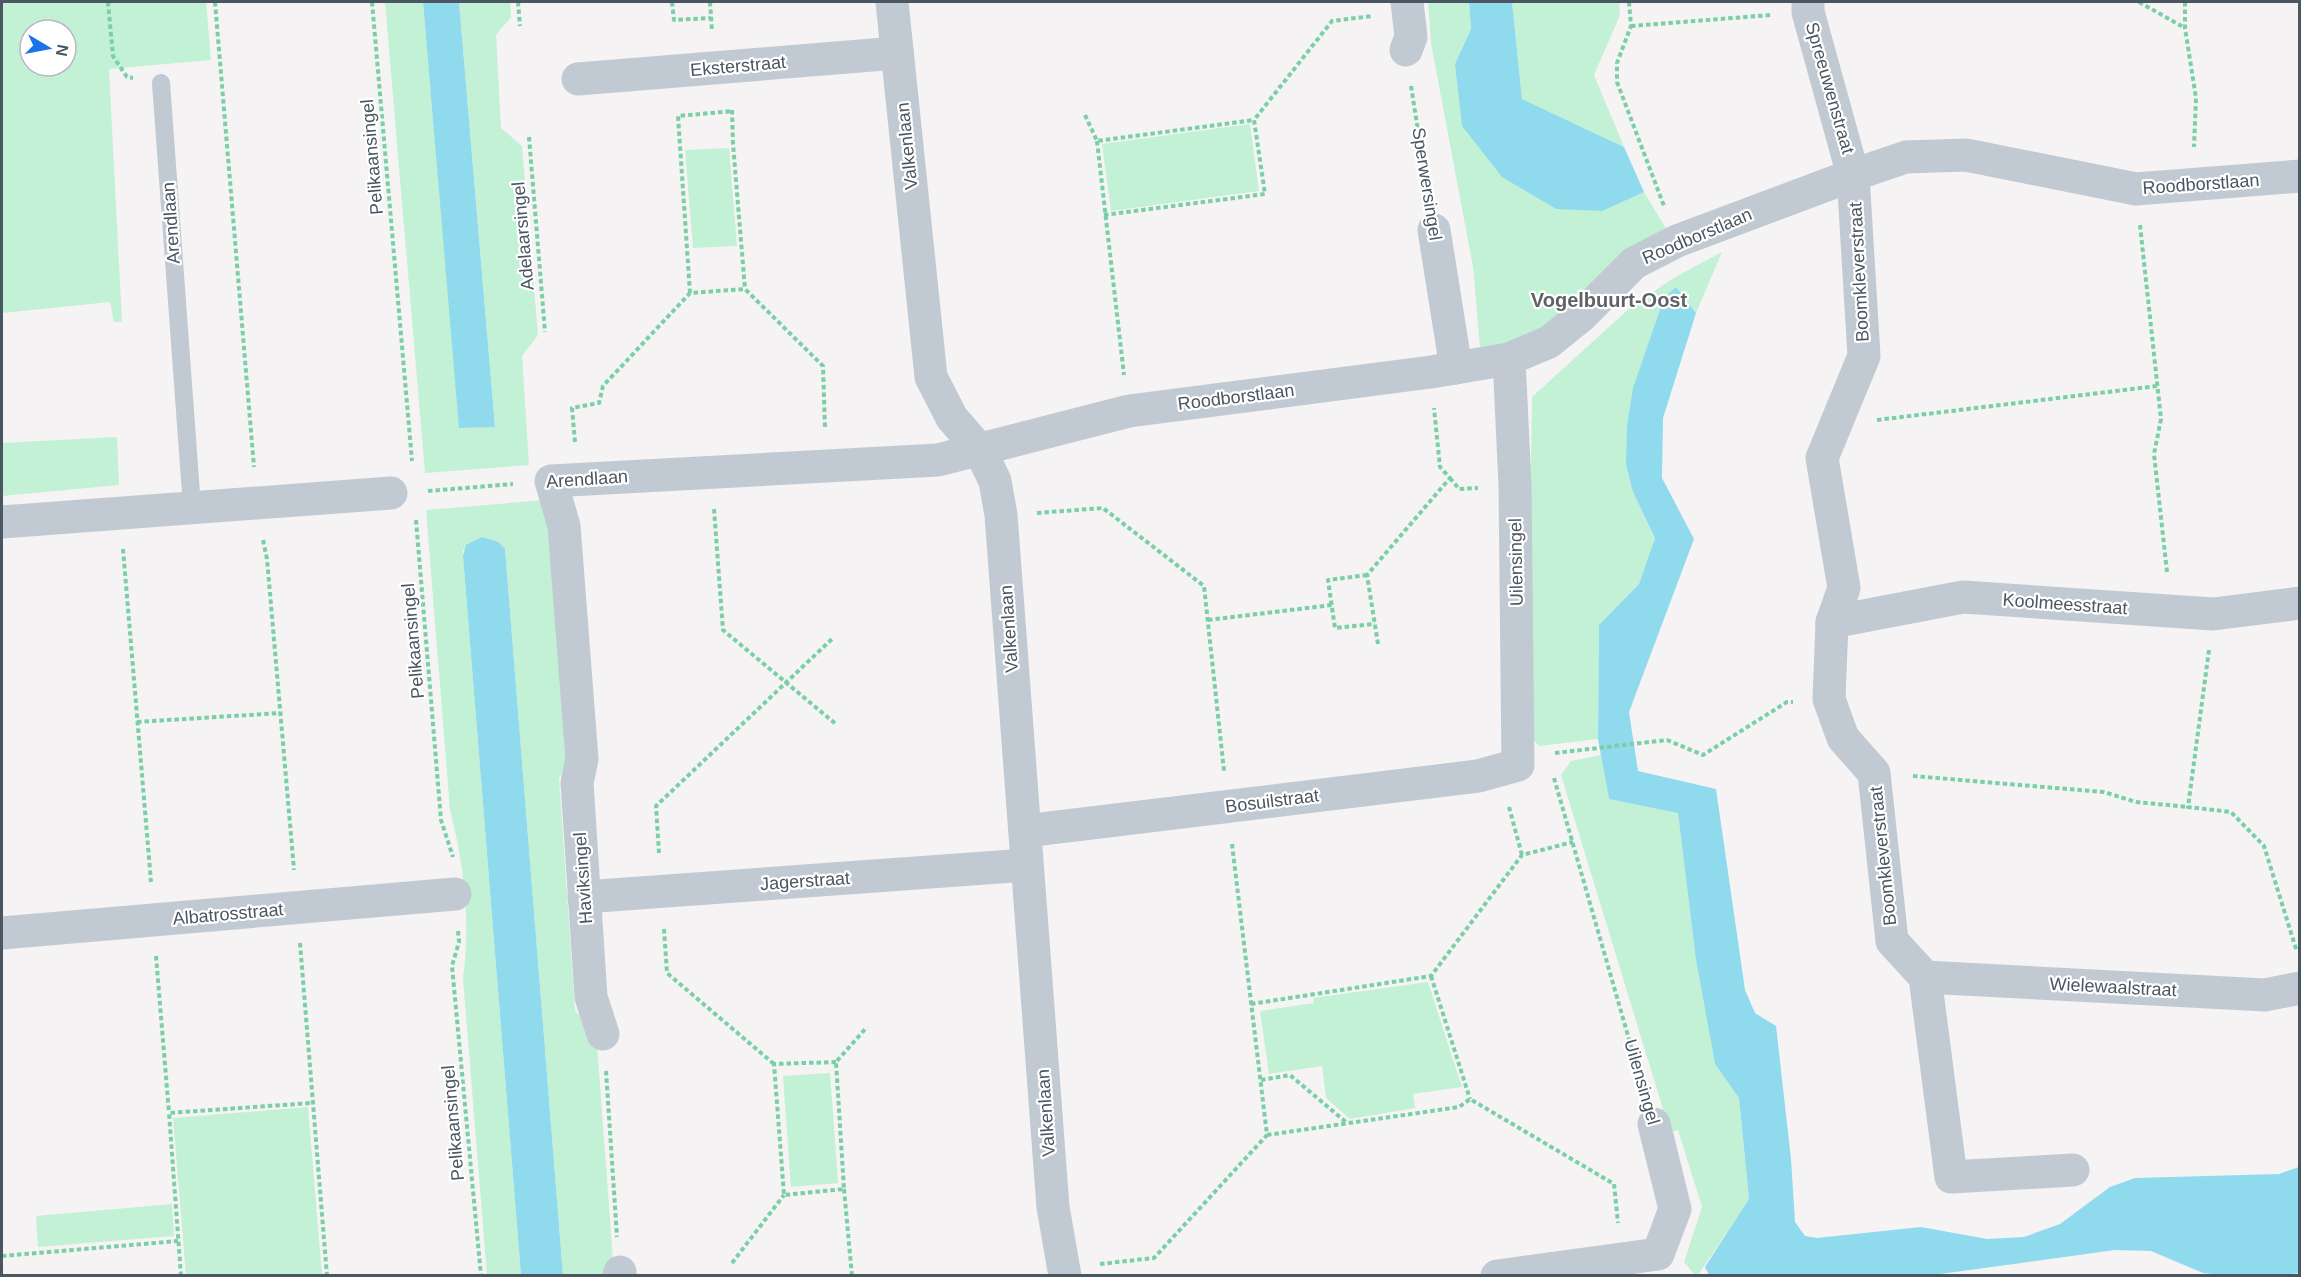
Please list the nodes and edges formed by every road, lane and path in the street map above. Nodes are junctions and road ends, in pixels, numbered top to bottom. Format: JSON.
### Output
{"nodes":[{"id":1,"x":108,"y":2,"type":"edge"},
{"id":2,"x":215,"y":2,"type":"edge"},
{"id":3,"x":372,"y":2,"type":"edge"},
{"id":4,"x":518,"y":2,"type":"edge"},
{"id":5,"x":672,"y":2,"type":"edge"},
{"id":6,"x":892,"y":2,"type":"edge"},
{"id":7,"x":1629,"y":2,"type":"edge"},
{"id":8,"x":2139,"y":2,"type":"edge"},
{"id":9,"x":2186,"y":2,"type":"edge"},
{"id":10,"x":1408,"y":7,"type":"edge"},
{"id":11,"x":1808,"y":7,"type":"edge"},
{"id":12,"x":711,"y":18,"type":"dead end"},
{"id":13,"x":520,"y":26,"type":"dead end"},
{"id":14,"x":1631,"y":26,"type":"junction"},
{"id":15,"x":2185,"y":28,"type":"junction"},
{"id":16,"x":1406,"y":50,"type":"joint"},
{"id":17,"x":897,"y":53,"type":"junction"},
{"id":18,"x":728,"y":66,"type":"junction"},
{"id":19,"x":578,"y":79,"type":"dead end"},
{"id":20,"x":161,"y":83,"type":"joint"},
{"id":21,"x":733,"y":111,"type":"junction"},
{"id":22,"x":1085,"y":115,"type":"dead end"},
{"id":23,"x":1254,"y":120,"type":"junction"},
{"id":24,"x":528,"y":137,"type":"dead end"},
{"id":25,"x":1097,"y":141,"type":"junction"},
{"id":26,"x":1854,"y":175,"type":"junction"},
{"id":27,"x":2300,"y":176,"type":"edge"},
{"id":28,"x":2192,"y":185,"type":"junction"},
{"id":29,"x":2136,"y":189,"type":"junction"},
{"id":30,"x":1104,"y":215,"type":"junction"},
{"id":31,"x":1434,"y":230,"type":"joint"},
{"id":32,"x":1677,"y":241,"type":"junction"},
{"id":33,"x":745,"y":289,"type":"junction"},
{"id":34,"x":690,"y":293,"type":"junction"},
{"id":35,"x":545,"y":332,"type":"dead end"},
{"id":36,"x":1509,"y":359,"type":"junction"},
{"id":37,"x":1443,"y":370,"type":"junction"},
{"id":38,"x":2157,"y":386,"type":"junction"},
{"id":39,"x":1129,"y":411,"type":"junction"},
{"id":40,"x":1836,"y":425,"type":"junction"},
{"id":41,"x":980,"y":450,"type":"junction"},
{"id":42,"x":826,"y":465,"type":"junction"},
{"id":43,"x":711,"y":471,"type":"junction"},
{"id":44,"x":565,"y":480,"type":"junction"},
{"id":45,"x":403,"y":493,"type":"junction"},
{"id":46,"x":257,"y":503,"type":"junction"},
{"id":47,"x":192,"y":507,"type":"junction"},
{"id":48,"x":120,"y":513,"type":"junction"},
{"id":49,"x":1001,"y":515,"type":"junction"},
{"id":50,"x":2,"y":522,"type":"edge"},
{"id":51,"x":1367,"y":575,"type":"junction"},
{"id":52,"x":2300,"y":603,"type":"edge"},
{"id":53,"x":1332,"y":605,"type":"junction"},
{"id":54,"x":2171,"y":611,"type":"junction"},
{"id":55,"x":2213,"y":614,"type":"junction"},
{"id":56,"x":1208,"y":620,"type":"junction"},
{"id":57,"x":1832,"y":622,"type":"junction"},
{"id":58,"x":1375,"y":624,"type":"junction"},
{"id":59,"x":1378,"y":645,"type":"dead end"},
{"id":60,"x":1829,"y":699,"type":"junction"},
{"id":61,"x":280,"y":713,"type":"junction"},
{"id":62,"x":137,"y":722,"type":"junction"},
{"id":63,"x":837,"y":724,"type":"dead end"},
{"id":64,"x":1584,"y":750,"type":"dead end"},
{"id":65,"x":1509,"y":768,"type":"junction"},
{"id":66,"x":1874,"y":773,"type":"junction"},
{"id":67,"x":1553,"y":776,"type":"dead end"},
{"id":68,"x":1228,"y":806,"type":"junction"},
{"id":69,"x":2188,"y":807,"type":"junction"},
{"id":70,"x":1024,"y":831,"type":"junction"},
{"id":71,"x":1573,"y":842,"type":"junction"},
{"id":72,"x":1522,"y":855,"type":"junction"},
{"id":73,"x":1027,"y":865,"type":"junction"},
{"id":74,"x":455,"y":894,"type":"junction"},
{"id":75,"x":584,"y":897,"type":"junction"},
{"id":76,"x":297,"y":908,"type":"junction"},
{"id":77,"x":154,"y":920,"type":"junction"},
{"id":78,"x":2,"y":933,"type":"edge"},
{"id":79,"x":2300,"y":960,"type":"edge"},
{"id":80,"x":1431,"y":976,"type":"junction"},
{"id":81,"x":1925,"y":977,"type":"junction"},
{"id":82,"x":2300,"y":988,"type":"edge"},
{"id":83,"x":1251,"y":1004,"type":"junction"},
{"id":84,"x":867,"y":1028,"type":"dead end"},
{"id":85,"x":603,"y":1034,"type":"joint"},
{"id":86,"x":836,"y":1062,"type":"junction"},
{"id":87,"x":1261,"y":1080,"type":"junction"},
{"id":88,"x":1470,"y":1099,"type":"junction"},
{"id":89,"x":311,"y":1103,"type":"junction"},
{"id":90,"x":169,"y":1113,"type":"junction"},
{"id":91,"x":1348,"y":1123,"type":"junction"},
{"id":92,"x":1654,"y":1124,"type":"joint"},
{"id":93,"x":1267,"y":1135,"type":"junction"},
{"id":94,"x":2073,"y":1170,"type":"dead end"},
{"id":95,"x":844,"y":1189,"type":"junction"},
{"id":96,"x":784,"y":1195,"type":"junction"},
{"id":97,"x":178,"y":1241,"type":"junction"},
{"id":98,"x":2,"y":1256,"type":"edge"},
{"id":99,"x":1622,"y":1259,"type":"junction"},
{"id":100,"x":732,"y":1263,"type":"dead end"},
{"id":101,"x":1065,"y":1271,"type":"edge"},
{"id":102,"x":620,"y":1274,"type":"edge"},
{"id":103,"x":181,"y":1275,"type":"edge"},
{"id":104,"x":327,"y":1275,"type":"edge"},
{"id":105,"x":481,"y":1275,"type":"edge"},
{"id":106,"x":852,"y":1275,"type":"edge"},
{"id":107,"x":1497,"y":1275,"type":"edge"}],
"edges":[{"from":1,"to":20,"type":"path"},
{"from":2,"to":46,"type":"path"},
{"from":3,"to":45,"type":"path","name":"Pelikaansingel"},
{"from":4,"to":13,"type":"path"},
{"from":5,"to":12,"type":"path"},
{"from":6,"to":17,"type":"street","name":"Valkenlaan"},
{"from":7,"to":14,"type":"path"},
{"from":8,"to":15,"type":"path"},
{"from":9,"to":15,"type":"path"},
{"from":10,"to":16,"type":"street"},
{"from":10,"to":23,"type":"path"},
{"from":11,"to":14,"type":"path"},
{"from":11,"to":26,"type":"street","name":"Spreeuwenstraat"},
{"from":14,"to":32,"type":"path"},
{"from":15,"to":28,"type":"path"},
{"from":16,"to":31,"type":"path","name":"Sperwersingel"},
{"from":17,"to":18,"type":"street","name":"Eksterstraat"},
{"from":17,"to":41,"type":"street","name":"Valkenlaan"},
{"from":18,"to":19,"type":"street","name":"Eksterstraat"},
{"from":18,"to":21,"type":"path"},
{"from":20,"to":47,"type":"lane","name":"Arendlaan"},
{"from":21,"to":33,"type":"path"},
{"from":21,"to":34,"type":"path"},
{"from":22,"to":25,"type":"path"},
{"from":23,"to":25,"type":"path"},
{"from":23,"to":30,"type":"path"},
{"from":24,"to":35,"type":"path","name":"Adelaarsingel"},
{"from":25,"to":30,"type":"path"},
{"from":26,"to":29,"type":"street","name":"Roodborstlaan"},
{"from":26,"to":32,"type":"street","name":"Roodborstlaan"},
{"from":26,"to":40,"type":"street","name":"Boomkleverstraat"},
{"from":27,"to":28,"type":"street","name":"Roodborstlaan"},
{"from":28,"to":29,"type":"street","name":"Roodborstlaan"},
{"from":29,"to":38,"type":"path"},
{"from":30,"to":39,"type":"path"},
{"from":31,"to":37,"type":"street","name":"Sperwersingel"},
{"from":32,"to":36,"type":"street","name":"Roodborstlaan"},
{"from":33,"to":34,"type":"path"},
{"from":33,"to":42,"type":"path"},
{"from":34,"to":44,"type":"path"},
{"from":36,"to":37,"type":"street","name":"Roodborstlaan"},
{"from":36,"to":65,"type":"street","name":"Uilensingel"},
{"from":37,"to":39,"type":"street","name":"Roodborstlaan"},
{"from":37,"to":51,"type":"path"},
{"from":38,"to":40,"type":"path"},
{"from":38,"to":54,"type":"path"},
{"from":39,"to":41,"type":"street","name":"Roodborstlaan"},
{"from":40,"to":57,"type":"street","name":"Boomkleverstraat"},
{"from":41,"to":42,"type":"street","name":"Arendlaan"},
{"from":41,"to":49,"type":"street","name":"Valkenlaan"},
{"from":42,"to":43,"type":"street","name":"Arendlaan"},
{"from":43,"to":44,"type":"street","name":"Arendlaan"},
{"from":43,"to":63,"type":"path"},
{"from":44,"to":45,"type":"path","name":"Arendlaan"},
{"from":44,"to":75,"type":"street","name":"Haviksingel"},
{"from":45,"to":46,"type":"street"},
{"from":45,"to":74,"type":"path","name":"Pelikaansingel"},
{"from":46,"to":47,"type":"street"},
{"from":46,"to":61,"type":"path"},
{"from":47,"to":48,"type":"street"},
{"from":48,"to":50,"type":"street"},
{"from":48,"to":62,"type":"path"},
{"from":49,"to":56,"type":"path"},
{"from":49,"to":70,"type":"street","name":"Valkenlaan"},
{"from":51,"to":53,"type":"path"},
{"from":51,"to":58,"type":"path"},
{"from":52,"to":55,"type":"street","name":"Koolmeesstraat"},
{"from":53,"to":56,"type":"path"},
{"from":53,"to":58,"type":"path"},
{"from":54,"to":55,"type":"street","name":"Koolmeesstraat"},
{"from":54,"to":57,"type":"street","name":"Koolmeesstraat"},
{"from":55,"to":69,"type":"path"},
{"from":56,"to":68,"type":"path"},
{"from":57,"to":60,"type":"street","name":"Boomkleverstraat"},
{"from":58,"to":59,"type":"path"},
{"from":60,"to":64,"type":"path"},
{"from":60,"to":66,"type":"street","name":"Boomkleverstraat"},
{"from":61,"to":62,"type":"path"},
{"from":61,"to":76,"type":"path"},
{"from":62,"to":77,"type":"path"},
{"from":65,"to":68,"type":"street","name":"Bosuilstraat"},
{"from":65,"to":72,"type":"path"},
{"from":66,"to":69,"type":"path"},
{"from":66,"to":81,"type":"street","name":"Boomkleverstraat"},
{"from":67,"to":71,"type":"path","name":"Uilensingel"},
{"from":68,"to":70,"type":"street","name":"Bosuilstraat"},
{"from":68,"to":83,"type":"path"},
{"from":69,"to":79,"type":"path"},
{"from":70,"to":73,"type":"street","name":"Valkenlaan"},
{"from":71,"to":72,"type":"path"},
{"from":71,"to":92,"type":"path","name":"Uilensingel"},
{"from":72,"to":80,"type":"path"},
{"from":73,"to":75,"type":"street","name":"Jagerstraat"},
{"from":73,"to":101,"type":"street","name":"Valkenlaan"},
{"from":74,"to":76,"type":"street","name":"Albatrosstraat"},
{"from":74,"to":105,"type":"path","name":"Pelikaansingel"},
{"from":75,"to":85,"type":"street","name":"Haviksingel"},
{"from":76,"to":77,"type":"street","name":"Albatrosstraat"},
{"from":76,"to":89,"type":"path"},
{"from":77,"to":78,"type":"street","name":"Albatrosstraat"},
{"from":77,"to":90,"type":"path"},
{"from":80,"to":83,"type":"path"},
{"from":80,"to":88,"type":"path"},
{"from":81,"to":82,"type":"street","name":"Wielewaalstraat"},
{"from":81,"to":94,"type":"street"},
{"from":83,"to":87,"type":"path"},
{"from":84,"to":86,"type":"path"},
{"from":85,"to":102,"type":"path"},
{"from":86,"to":95,"type":"path"},
{"from":86,"to":96,"type":"path"},
{"from":87,"to":91,"type":"path"},
{"from":87,"to":93,"type":"path"},
{"from":88,"to":91,"type":"path"},
{"from":88,"to":99,"type":"path"},
{"from":89,"to":90,"type":"path"},
{"from":89,"to":104,"type":"path"},
{"from":90,"to":97,"type":"path"},
{"from":91,"to":93,"type":"path"},
{"from":92,"to":99,"type":"street","name":"Uilensingel"},
{"from":93,"to":101,"type":"path"},
{"from":95,"to":96,"type":"path"},
{"from":95,"to":106,"type":"path"},
{"from":96,"to":100,"type":"path"},
{"from":97,"to":98,"type":"path"},
{"from":97,"to":103,"type":"path"},
{"from":99,"to":107,"type":"street","name":"Uilensingel"}]}
